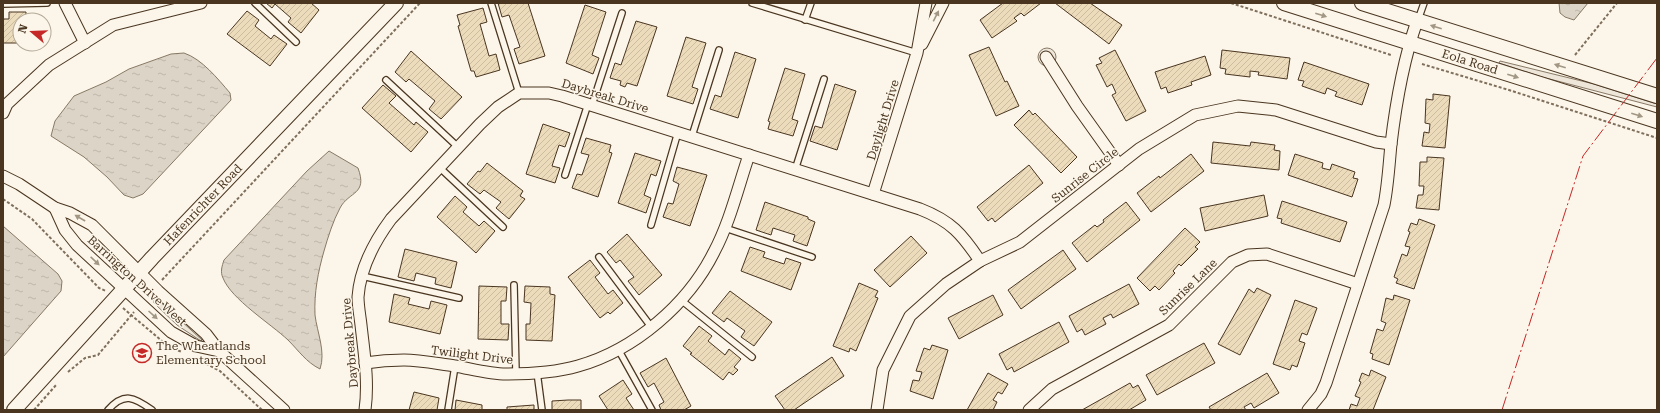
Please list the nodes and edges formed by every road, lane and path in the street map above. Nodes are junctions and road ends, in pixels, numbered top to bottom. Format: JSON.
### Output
{"nodes":[{"id":1,"x":47,"y":3,"type":"edge"},
{"id":2,"x":65,"y":3,"type":"edge"},
{"id":3,"x":201,"y":3,"type":"edge"},
{"id":4,"x":255,"y":3,"type":"edge"},
{"id":5,"x":396,"y":3,"type":"edge"},
{"id":6,"x":420,"y":3,"type":"edge"},
{"id":7,"x":491,"y":3,"type":"edge"},
{"id":8,"x":752,"y":3,"type":"edge"},
{"id":9,"x":810,"y":3,"type":"edge"},
{"id":10,"x":926,"y":3,"type":"edge"},
{"id":11,"x":943,"y":3,"type":"edge"},
{"id":12,"x":1231,"y":3,"type":"edge"},
{"id":13,"x":1284,"y":3,"type":"edge"},
{"id":14,"x":1362,"y":3,"type":"edge"},
{"id":15,"x":1424,"y":3,"type":"edge"},
{"id":16,"x":1617,"y":3,"type":"edge"},
{"id":17,"x":3,"y":4,"type":"edge"},
{"id":18,"x":622,"y":13,"type":"dead end"},
{"id":19,"x":805,"y":20,"type":"junction"},
{"id":20,"x":1417,"y":21,"type":"junction"},
{"id":21,"x":296,"y":42,"type":"dead end"},
{"id":22,"x":85,"y":43,"type":"junction"},
{"id":23,"x":1409,"y":43,"type":"junction"},
{"id":24,"x":719,"y":50,"type":"dead end"},
{"id":25,"x":917,"y":53,"type":"junction"},
{"id":26,"x":1390,"y":55,"type":"dead end"},
{"id":27,"x":1575,"y":55,"type":"dead end"},
{"id":28,"x":1046,"y":57,"type":"dead end"},
{"id":29,"x":1422,"y":64,"type":"dead end"},
{"id":30,"x":824,"y":78,"type":"dead end"},
{"id":31,"x":386,"y":80,"type":"dead end"},
{"id":32,"x":519,"y":93,"type":"junction"},
{"id":33,"x":1657,"y":96,"type":"edge"},
{"id":34,"x":590,"y":104,"type":"junction"},
{"id":35,"x":3,"y":113,"type":"edge"},
{"id":36,"x":1657,"y":121,"type":"edge"},
{"id":37,"x":678,"y":132,"type":"junction"},
{"id":38,"x":692,"y":136,"type":"junction"},
{"id":39,"x":1657,"y":138,"type":"edge"},
{"id":40,"x":1391,"y":144,"type":"junction"},
{"id":41,"x":458,"y":147,"type":"junction"},
{"id":42,"x":749,"y":155,"type":"junction"},
{"id":43,"x":1119,"y":165,"type":"junction"},
{"id":44,"x":439,"y":167,"type":"junction"},
{"id":45,"x":795,"y":170,"type":"junction"},
{"id":46,"x":565,"y":175,"type":"dead end"},
{"id":47,"x":3,"y":176,"type":"edge"},
{"id":48,"x":873,"y":194,"type":"junction"},
{"id":49,"x":3,"y":199,"type":"edge"},
{"id":50,"x":55,"y":208,"type":"junction"},
{"id":51,"x":651,"y":225,"type":"dead end"},
{"id":52,"x":503,"y":227,"type":"dead end"},
{"id":53,"x":725,"y":228,"type":"junction"},
{"id":54,"x":599,"y":257,"type":"dead end"},
{"id":55,"x":812,"y":257,"type":"dead end"},
{"id":56,"x":980,"y":261,"type":"junction"},
{"id":57,"x":140,"y":272,"type":"junction"},
{"id":58,"x":362,"y":276,"type":"junction"},
{"id":59,"x":160,"y":282,"type":"dead end"},
{"id":60,"x":1358,"y":284,"type":"junction"},
{"id":61,"x":514,"y":285,"type":"dead end"},
{"id":62,"x":125,"y":288,"type":"junction"},
{"id":63,"x":106,"y":291,"type":"dead end"},
{"id":64,"x":459,"y":298,"type":"dead end"},
{"id":65,"x":681,"y":300,"type":"junction"},
{"id":66,"x":124,"y":309,"type":"dead end"},
{"id":67,"x":136,"y":309,"type":"dead end"},
{"id":68,"x":131,"y":315,"type":"junction"},
{"id":69,"x":652,"y":328,"type":"junction"},
{"id":70,"x":618,"y":349,"type":"junction"},
{"id":71,"x":219,"y":351,"type":"junction"},
{"id":72,"x":188,"y":355,"type":"dead end"},
{"id":73,"x":752,"y":357,"type":"dead end"},
{"id":74,"x":194,"y":358,"type":"dead end"},
{"id":75,"x":365,"y":362,"type":"junction"},
{"id":76,"x":455,"y":366,"type":"junction"},
{"id":77,"x":538,"y":372,"type":"junction"},
{"id":78,"x":516,"y":373,"type":"junction"},
{"id":79,"x":63,"y":377,"type":"dead end"},
{"id":80,"x":58,"y":382,"type":"dead end"},
{"id":81,"x":14,"y":410,"type":"edge"},
{"id":82,"x":34,"y":410,"type":"edge"},
{"id":83,"x":108,"y":410,"type":"edge"},
{"id":84,"x":152,"y":410,"type":"edge"},
{"id":85,"x":262,"y":410,"type":"edge"},
{"id":86,"x":284,"y":410,"type":"edge"},
{"id":87,"x":365,"y":410,"type":"edge"},
{"id":88,"x":448,"y":410,"type":"edge"},
{"id":89,"x":542,"y":410,"type":"edge"},
{"id":90,"x":652,"y":410,"type":"edge"},
{"id":91,"x":877,"y":410,"type":"edge"},
{"id":92,"x":1029,"y":410,"type":"edge"},
{"id":93,"x":1308,"y":410,"type":"edge"}],
"edges":[{"from":1,"to":17,"type":"lane"},
{"from":2,"to":22,"type":"street"},
{"from":3,"to":22,"type":"street"},
{"from":4,"to":21,"type":"lane"},
{"from":5,"to":57,"type":"street","name":"Hafenrichter Road"},
{"from":6,"to":59,"type":"path"},
{"from":7,"to":32,"type":"lane"},
{"from":8,"to":19,"type":"lane"},
{"from":9,"to":19,"type":"lane"},
{"from":10,"to":25,"type":"street","name":"Daylight Drive"},
{"from":25,"to":11,"type":"street","name":"Daylight Drive","one_way":true},
{"from":12,"to":26,"type":"path"},
{"from":13,"to":23,"type":"street","name":"Eola Road","one_way":true},
{"from":14,"to":20,"type":"street","name":"Eola Road"},
{"from":15,"to":20,"type":"lane"},
{"from":16,"to":27,"type":"path"},
{"from":18,"to":34,"type":"lane"},
{"from":19,"to":25,"type":"lane"},
{"from":20,"to":23,"type":"street"},
{"from":33,"to":20,"type":"street","name":"Eola Road","one_way":true},
{"from":22,"to":35,"type":"street"},
{"from":23,"to":36,"type":"street","name":"Eola Road","one_way":true},
{"from":23,"to":40,"type":"street"},
{"from":24,"to":38,"type":"lane"},
{"from":25,"to":48,"type":"street","name":"Daylight Drive"},
{"from":28,"to":43,"type":"street"},
{"from":29,"to":39,"type":"path"},
{"from":30,"to":45,"type":"lane"},
{"from":31,"to":41,"type":"lane"},
{"from":32,"to":34,"type":"street","name":"Daybreak Drive"},
{"from":32,"to":41,"type":"street","name":"Daybreak Drive"},
{"from":34,"to":37,"type":"street","name":"Daybreak Drive"},
{"from":34,"to":46,"type":"lane"},
{"from":37,"to":38,"type":"street","name":"Daybreak Drive"},
{"from":37,"to":51,"type":"lane"},
{"from":38,"to":42,"type":"street","name":"Daybreak Drive"},
{"from":40,"to":43,"type":"street","name":"Sunrise Circle"},
{"from":40,"to":60,"type":"street"},
{"from":41,"to":44,"type":"street","name":"Daybreak Drive"},
{"from":42,"to":45,"type":"street","name":"Daybreak Drive"},
{"from":42,"to":53,"type":"street","name":"Twilight Drive"},
{"from":43,"to":56,"type":"street","name":"Sunrise Circle"},
{"from":44,"to":52,"type":"lane"},
{"from":44,"to":58,"type":"street","name":"Daybreak Drive"},
{"from":45,"to":48,"type":"street","name":"Daybreak Drive"},
{"from":47,"to":50,"type":"street","name":"Barrington Drive West"},
{"from":48,"to":56,"type":"street","name":"Daybreak Drive"},
{"from":49,"to":63,"type":"path"},
{"from":57,"to":50,"type":"street","name":"Barrington Drive West","one_way":true},
{"from":50,"to":62,"type":"street","name":"Barrington Drive West","one_way":true},
{"from":53,"to":55,"type":"lane"},
{"from":53,"to":65,"type":"street","name":"Twilight Drive"},
{"from":54,"to":69,"type":"lane"},
{"from":56,"to":91,"type":"street","name":"Sunrise Circle"},
{"from":57,"to":62,"type":"street","name":"Hafenrichter Road"},
{"from":57,"to":71,"type":"street","name":"Barrington Drive West"},
{"from":58,"to":64,"type":"lane"},
{"from":58,"to":75,"type":"street","name":"Daybreak Drive"},
{"from":60,"to":92,"type":"street","name":"Sunrise Lane"},
{"from":60,"to":93,"type":"street"},
{"from":61,"to":78,"type":"lane"},
{"from":62,"to":71,"type":"street","name":"Barrington Drive West","one_way":true},
{"from":62,"to":81,"type":"street","name":"Hafenrichter Road"},
{"from":65,"to":69,"type":"street","name":"Twilight Drive"},
{"from":65,"to":73,"type":"lane"},
{"from":66,"to":68,"type":"path"},
{"from":67,"to":68,"type":"path"},
{"from":68,"to":72,"type":"path"},
{"from":68,"to":79,"type":"path"},
{"from":69,"to":70,"type":"street","name":"Twilight Drive"},
{"from":70,"to":77,"type":"street","name":"Twilight Drive"},
{"from":70,"to":90,"type":"lane"},
{"from":71,"to":86,"type":"street","name":"Barrington Drive West"},
{"from":74,"to":85,"type":"path"},
{"from":75,"to":76,"type":"street","name":"Twilight Drive"},
{"from":75,"to":87,"type":"street","name":"Daybreak Drive"},
{"from":76,"to":78,"type":"street","name":"Twilight Drive"},
{"from":76,"to":88,"type":"lane"},
{"from":77,"to":78,"type":"street","name":"Twilight Drive"},
{"from":77,"to":89,"type":"lane"},
{"from":80,"to":82,"type":"path"},
{"from":83,"to":84,"type":"lane"}]}
